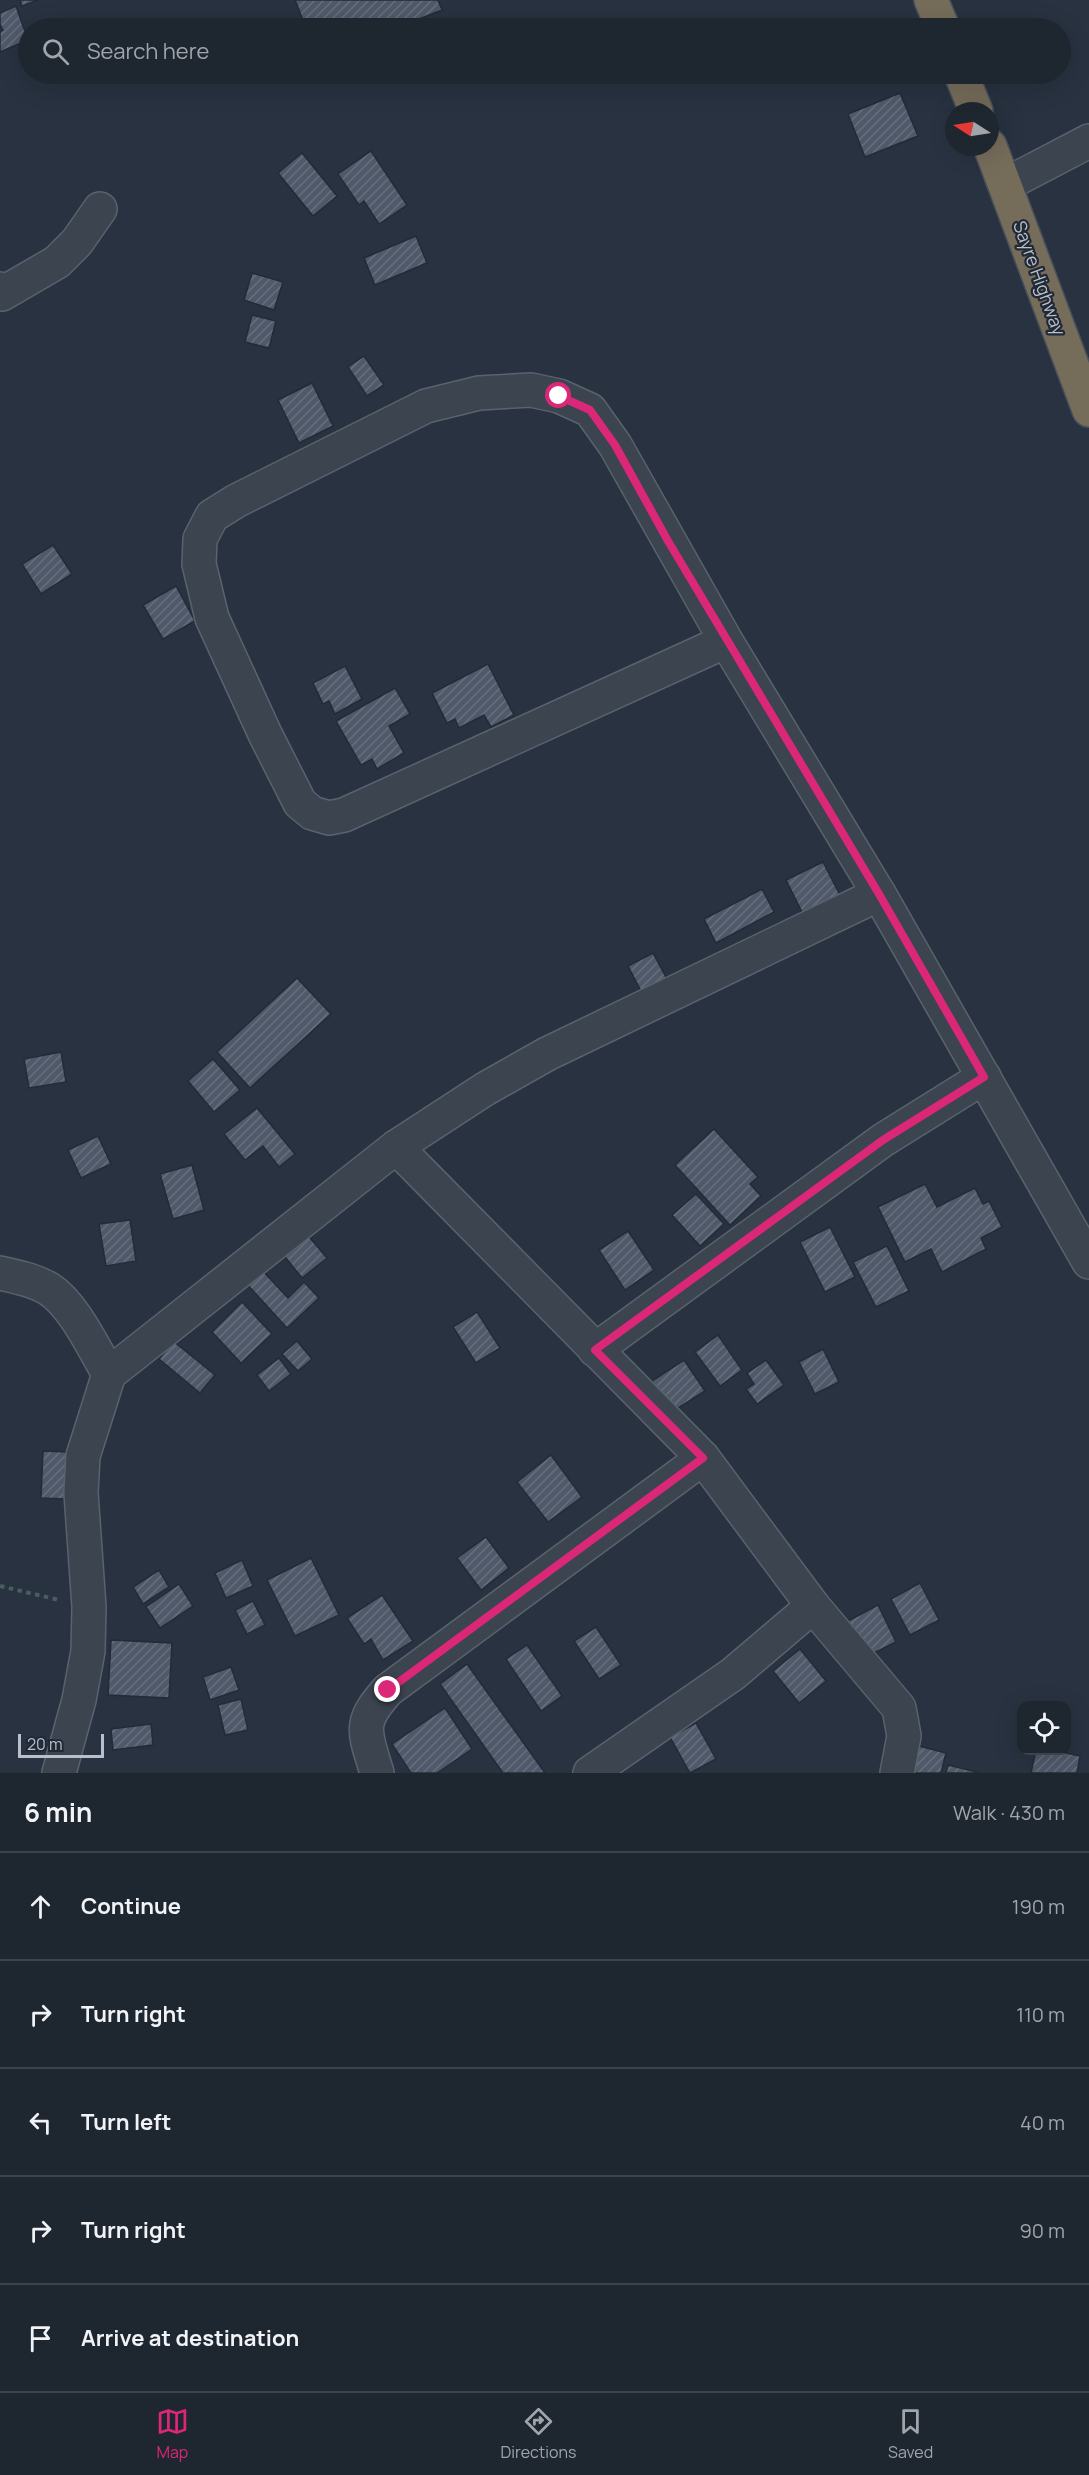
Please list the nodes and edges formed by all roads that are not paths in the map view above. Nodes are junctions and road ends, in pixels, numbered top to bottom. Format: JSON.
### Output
{"nodes":[{"id":1,"x":932,"y":0,"type":"edge"},
{"id":2,"x":939,"y":18,"type":"edge"},
{"id":3,"x":965,"y":84,"type":"edge"},
{"id":4,"x":972,"y":102,"type":"edge"},
{"id":5,"x":1089,"y":141,"type":"edge"},
{"id":6,"x":994,"y":156,"type":"edge"},
{"id":7,"x":1005,"y":185,"type":"junction"},
{"id":8,"x":100,"y":209,"type":"dead end"},
{"id":9,"x":1,"y":293,"type":"edge"},
{"id":10,"x":1089,"y":410,"type":"edge"},
{"id":11,"x":726,"y":641,"type":"junction"},
{"id":12,"x":879,"y":894,"type":"junction"},
{"id":13,"x":984,"y":1077,"type":"junction"},
{"id":14,"x":396,"y":1147,"type":"junction"},
{"id":15,"x":1089,"y":1262,"type":"edge"},
{"id":16,"x":0,"y":1273,"type":"edge"},
{"id":17,"x":595,"y":1350,"type":"junction"},
{"id":18,"x":109,"y":1374,"type":"junction"},
{"id":19,"x":703,"y":1458,"type":"junction"},
{"id":20,"x":813,"y":1606,"type":"junction"},
{"id":21,"x":59,"y":1773,"type":"edge"},
{"id":22,"x":377,"y":1773,"type":"edge"},
{"id":23,"x":590,"y":1773,"type":"edge"},
{"id":24,"x":897,"y":1773,"type":"edge"}],
"edges":[{"from":1,"to":2,"type":"highway"},
{"from":3,"to":4,"type":"highway"},
{"from":5,"to":7,"type":"street"},
{"from":6,"to":7,"type":"highway","name":"Sayre Highway"},
{"from":7,"to":10,"type":"highway","name":"Sayre Highway"},
{"from":8,"to":9,"type":"street"},
{"from":11,"to":11,"type":"street"},
{"from":11,"to":12,"type":"street"},
{"from":12,"to":13,"type":"street"},
{"from":12,"to":14,"type":"street"},
{"from":13,"to":15,"type":"street"},
{"from":13,"to":17,"type":"street"},
{"from":14,"to":17,"type":"street"},
{"from":14,"to":18,"type":"street"},
{"from":16,"to":18,"type":"street"},
{"from":17,"to":19,"type":"street"},
{"from":18,"to":21,"type":"street"},
{"from":19,"to":20,"type":"street"},
{"from":19,"to":22,"type":"street"},
{"from":20,"to":23,"type":"street"},
{"from":20,"to":24,"type":"street"}]}
